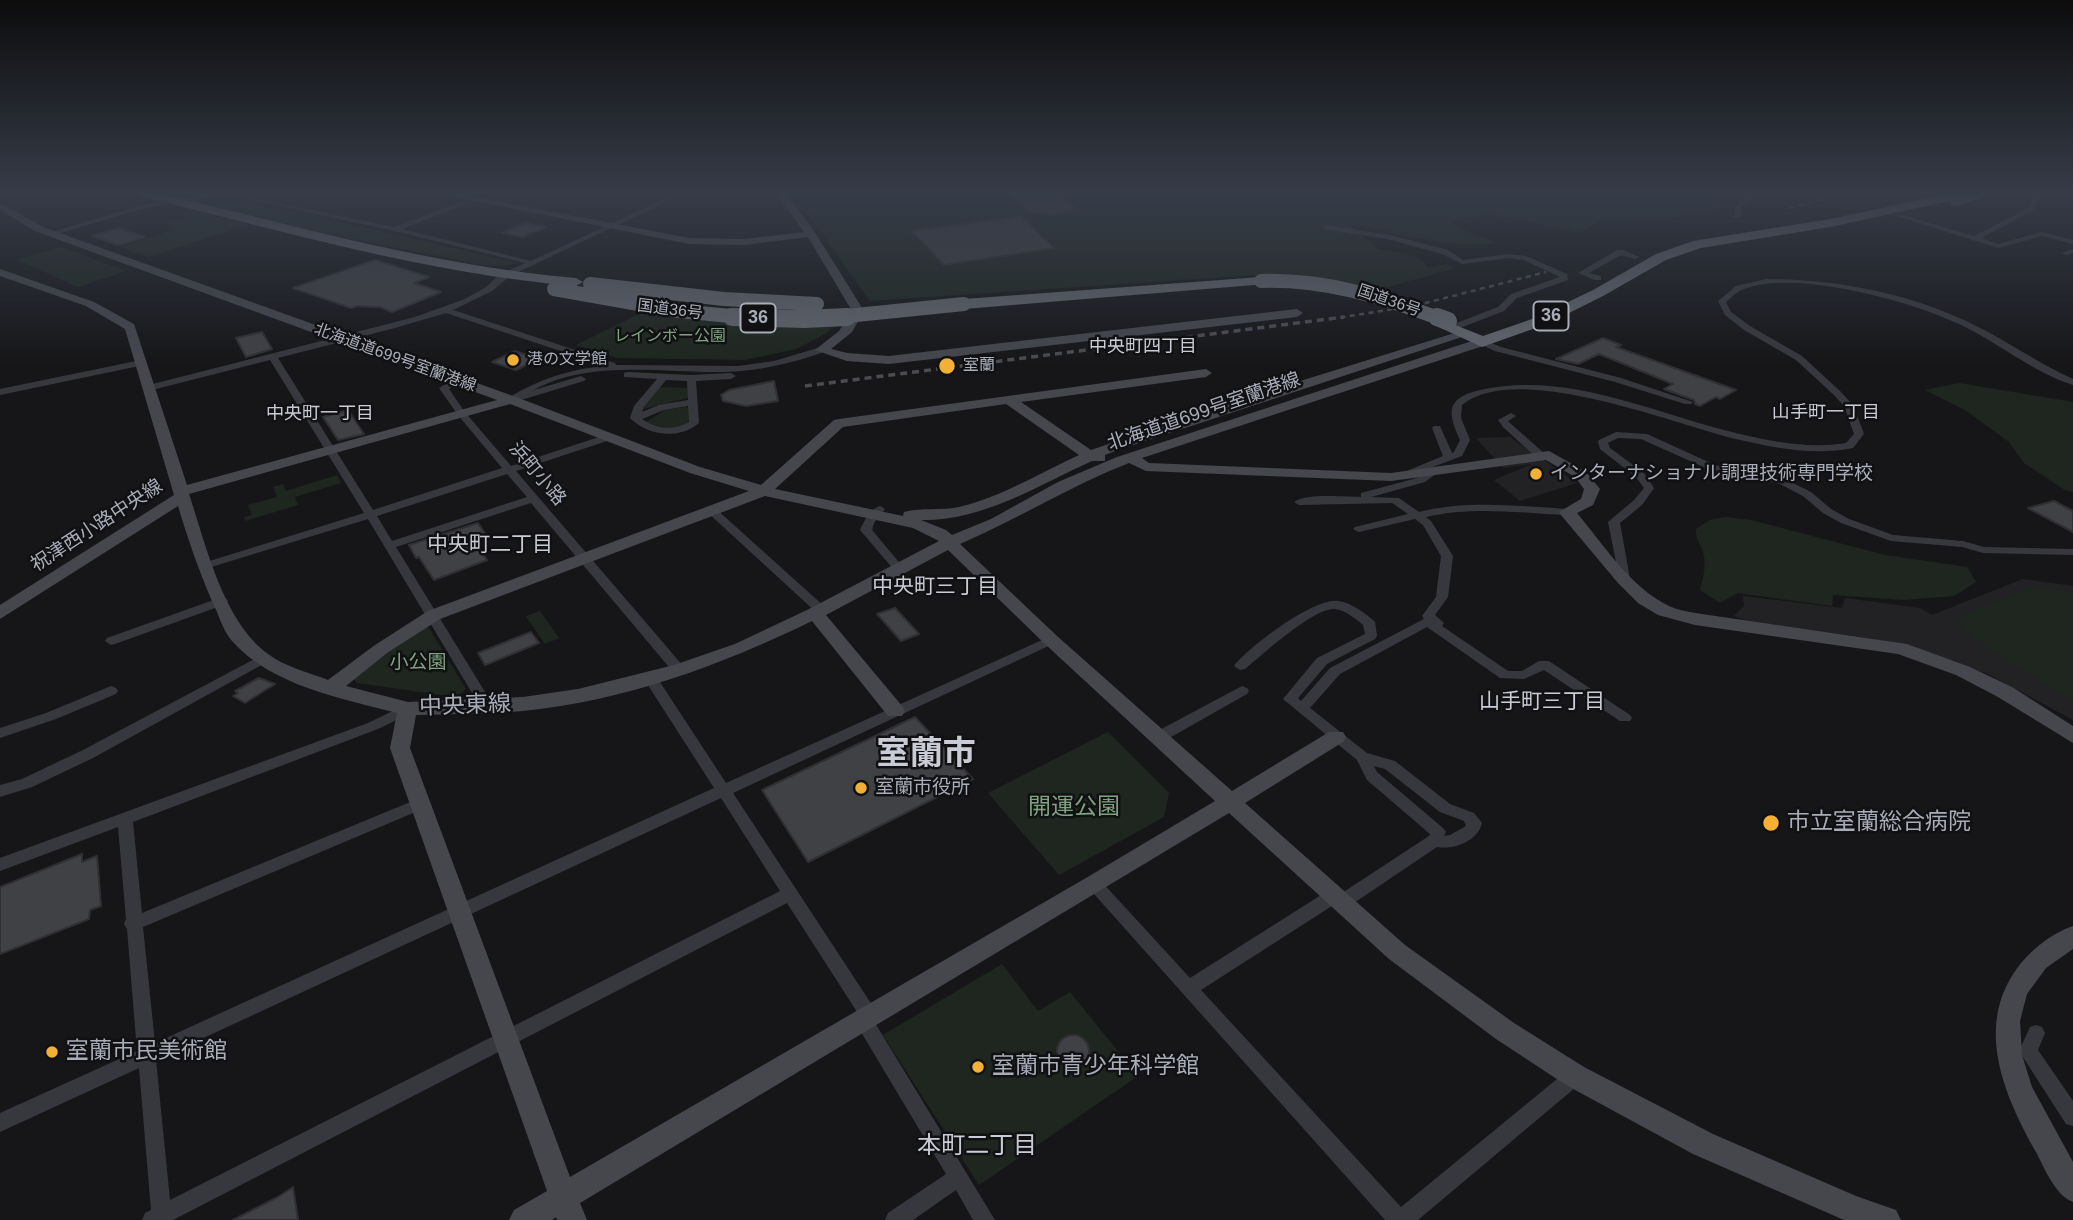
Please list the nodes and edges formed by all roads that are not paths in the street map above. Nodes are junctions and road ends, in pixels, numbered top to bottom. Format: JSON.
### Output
{"nodes":[{"id":1,"x":99,"y":250,"type":"edge"},
{"id":2,"x":384,"y":250,"type":"edge"},
{"id":3,"x":480,"y":250,"type":"edge"},
{"id":4,"x":562,"y":250,"type":"edge"},
{"id":5,"x":821,"y":250,"type":"edge"},
{"id":6,"x":1437,"y":250,"type":"edge"},
{"id":7,"x":1651,"y":250,"type":"edge"},
{"id":8,"x":1678,"y":250,"type":"edge"},
{"id":9,"x":533,"y":263,"type":"junction"},
{"id":10,"x":0,"y":272,"type":"edge"},
{"id":11,"x":506,"y":276,"type":"junction"},
{"id":12,"x":1261,"y":281,"type":"joint"},
{"id":13,"x":964,"y":303,"type":"junction"},
{"id":14,"x":443,"y":309,"type":"junction"},
{"id":15,"x":1297,"y":313,"type":"dead end"},
{"id":16,"x":1460,"y":329,"type":"junction"},
{"id":17,"x":342,"y":339,"type":"junction"},
{"id":18,"x":821,"y":350,"type":"junction"},
{"id":19,"x":274,"y":357,"type":"junction"},
{"id":20,"x":141,"y":363,"type":"junction"},
{"id":21,"x":617,"y":366,"type":"junction"},
{"id":22,"x":1206,"y":373,"type":"dead end"},
{"id":23,"x":663,"y":376,"type":"junction"},
{"id":24,"x":691,"y":378,"type":"junction"},
{"id":25,"x":455,"y":381,"type":"junction"},
{"id":26,"x":2073,"y":382,"type":"edge"},
{"id":27,"x":148,"y":388,"type":"junction"},
{"id":28,"x":0,"y":392,"type":"edge"},
{"id":29,"x":511,"y":400,"type":"junction"},
{"id":30,"x":1009,"y":400,"type":"junction"},
{"id":31,"x":693,"y":402,"type":"junction"},
{"id":32,"x":1688,"y":402,"type":"dead end"},
{"id":33,"x":461,"y":413,"type":"junction"},
{"id":34,"x":635,"y":418,"type":"junction"},
{"id":35,"x":1512,"y":419,"type":"dead end"},
{"id":36,"x":1437,"y":428,"type":"dead end"},
{"id":37,"x":609,"y":438,"type":"junction"},
{"id":38,"x":329,"y":450,"type":"junction"},
{"id":39,"x":1090,"y":456,"type":"junction"},
{"id":40,"x":1541,"y":456,"type":"junction"},
{"id":41,"x":1449,"y":458,"type":"junction"},
{"id":42,"x":1126,"y":459,"type":"junction"},
{"id":43,"x":512,"y":470,"type":"junction"},
{"id":44,"x":1432,"y":473,"type":"junction"},
{"id":45,"x":1399,"y":476,"type":"junction"},
{"id":46,"x":764,"y":491,"type":"junction"},
{"id":47,"x":181,"y":495,"type":"junction"},
{"id":48,"x":535,"y":498,"type":"junction"},
{"id":49,"x":1002,"y":499,"type":"junction"},
{"id":50,"x":1351,"y":499,"type":"junction"},
{"id":51,"x":1299,"y":502,"type":"dead end"},
{"id":52,"x":711,"y":510,"type":"junction"},
{"id":53,"x":1567,"y":512,"type":"junction"},
{"id":54,"x":1417,"y":514,"type":"junction"},
{"id":55,"x":370,"y":515,"type":"junction"},
{"id":56,"x":875,"y":515,"type":"junction"},
{"id":57,"x":1359,"y":529,"type":"dead end"},
{"id":58,"x":948,"y":543,"type":"junction"},
{"id":59,"x":390,"y":545,"type":"junction"},
{"id":60,"x":2073,"y":552,"type":"edge"},
{"id":61,"x":585,"y":558,"type":"junction"},
{"id":62,"x":204,"y":566,"type":"junction"},
{"id":63,"x":899,"y":569,"type":"junction"},
{"id":64,"x":1624,"y":579,"type":"junction"},
{"id":65,"x":222,"y":601,"type":"junction"},
{"id":66,"x":0,"y":612,"type":"edge"},
{"id":67,"x":818,"y":612,"type":"junction"},
{"id":68,"x":434,"y":615,"type":"junction"},
{"id":69,"x":1448,"y":636,"type":"junction"},
{"id":70,"x":1051,"y":640,"type":"junction"},
{"id":71,"x":111,"y":641,"type":"dead end"},
{"id":72,"x":262,"y":659,"type":"junction"},
{"id":73,"x":1240,"y":666,"type":"dead end"},
{"id":74,"x":679,"y":670,"type":"junction"},
{"id":75,"x":651,"y":679,"type":"junction"},
{"id":76,"x":330,"y":688,"type":"junction"},
{"id":77,"x":111,"y":691,"type":"dead end"},
{"id":78,"x":1242,"y":691,"type":"dead end"},
{"id":79,"x":485,"y":705,"type":"junction"},
{"id":80,"x":1302,"y":708,"type":"junction"},
{"id":81,"x":408,"y":709,"type":"junction"},
{"id":82,"x":895,"y":712,"type":"junction"},
{"id":83,"x":1625,"y":718,"type":"dead end"},
{"id":84,"x":0,"y":733,"type":"edge"},
{"id":85,"x":2073,"y":736,"type":"edge"},
{"id":86,"x":1159,"y":737,"type":"junction"},
{"id":87,"x":1336,"y":737,"type":"junction"},
{"id":88,"x":1362,"y":757,"type":"junction"},
{"id":89,"x":725,"y":789,"type":"junction"},
{"id":90,"x":0,"y":790,"type":"edge"},
{"id":91,"x":1231,"y":802,"type":"junction"},
{"id":92,"x":420,"y":804,"type":"junction"},
{"id":93,"x":125,"y":819,"type":"junction"},
{"id":94,"x":1435,"y":840,"type":"junction"},
{"id":95,"x":0,"y":865,"type":"edge"},
{"id":96,"x":1094,"y":885,"type":"junction"},
{"id":97,"x":791,"y":893,"type":"junction"},
{"id":98,"x":1339,"y":898,"type":"junction"},
{"id":99,"x":458,"y":912,"type":"junction"},
{"id":100,"x":132,"y":924,"type":"junction"},
{"id":101,"x":2073,"y":936,"type":"edge"},
{"id":102,"x":1188,"y":989,"type":"junction"},
{"id":103,"x":867,"y":1019,"type":"junction"},
{"id":104,"x":2036,"y":1033,"type":"dead end"},
{"id":105,"x":506,"y":1039,"type":"junction"},
{"id":106,"x":145,"y":1057,"type":"junction"},
{"id":107,"x":1575,"y":1076,"type":"junction"},
{"id":108,"x":2073,"y":1117,"type":"edge"},
{"id":109,"x":0,"y":1123,"type":"edge"},
{"id":110,"x":958,"y":1177,"type":"junction"},
{"id":111,"x":2073,"y":1188,"type":"edge"},
{"id":112,"x":568,"y":1208,"type":"edge"},
{"id":113,"x":158,"y":1218,"type":"edge"},
{"id":114,"x":524,"y":1220,"type":"edge"},
{"id":115,"x":895,"y":1220,"type":"edge"},
{"id":116,"x":985,"y":1220,"type":"edge"},
{"id":117,"x":1400,"y":1220,"type":"edge"},
{"id":118,"x":1886,"y":1220,"type":"edge"}],
"edges":[{"from":1,"to":17,"type":"street","name":"北海道道699号室蘭港線"},
{"from":2,"to":11,"type":"highway","name":"国道36号","number":"36"},
{"from":3,"to":9,"type":"street"},
{"from":4,"to":9,"type":"street"},
{"from":5,"to":18,"type":"street"},
{"from":6,"to":16,"type":"street"},
{"from":7,"to":16,"type":"highway","number":"36"},
{"from":8,"to":16,"type":"highway","number":"36"},
{"from":9,"to":11,"type":"street"},
{"from":10,"to":20,"type":"street"},
{"from":11,"to":13,"type":"highway","name":"国道36号","number":"36","bridge":true},
{"from":11,"to":13,"type":"highway","name":"国道36号","number":"36","bridge":true},
{"from":11,"to":14,"type":"street"},
{"from":11,"to":17,"type":"street"},
{"from":12,"to":13,"type":"highway","name":"国道36号","number":"36"},
{"from":12,"to":16,"type":"highway","name":"国道36号","number":"36","bridge":true},
{"from":14,"to":17,"type":"street"},
{"from":14,"to":21,"type":"street"},
{"from":15,"to":18,"type":"street"},
{"from":16,"to":32,"type":"street"},
{"from":16,"to":39,"type":"street","name":"北海道道699号室蘭港線"},
{"from":16,"to":42,"type":"street","name":"北海道道699号室蘭港線"},
{"from":17,"to":19,"type":"street"},
{"from":17,"to":25,"type":"street","name":"北海道道699号室蘭港線"},
{"from":18,"to":21,"type":"street"},
{"from":18,"to":24,"type":"street"},
{"from":19,"to":27,"type":"street"},
{"from":19,"to":38,"type":"street"},
{"from":20,"to":27,"type":"street"},
{"from":20,"to":28,"type":"street"},
{"from":21,"to":29,"type":"street"},
{"from":22,"to":30,"type":"street"},
{"from":23,"to":24,"type":"street"},
{"from":23,"to":29,"type":"street"},
{"from":23,"to":34,"type":"street"},
{"from":24,"to":31,"type":"street"},
{"from":25,"to":29,"type":"street","name":"北海道道699号室蘭港線"},
{"from":25,"to":33,"type":"street","name":"浜町小路"},
{"from":26,"to":41,"type":"street"},
{"from":27,"to":47,"type":"street"},
{"from":29,"to":33,"type":"street","name":"祝津西小路中央線"},
{"from":29,"to":37,"type":"street","name":"北海道道699号室蘭港線"},
{"from":30,"to":39,"type":"street"},
{"from":30,"to":46,"type":"street"},
{"from":31,"to":34,"type":"street"},
{"from":31,"to":34,"type":"street"},
{"from":33,"to":38,"type":"street","name":"祝津西小路中央線"},
{"from":33,"to":43,"type":"street","name":"浜町小路"},
{"from":35,"to":40,"type":"street"},
{"from":36,"to":41,"type":"street"},
{"from":37,"to":43,"type":"street"},
{"from":37,"to":46,"type":"street","name":"北海道道699号室蘭港線"},
{"from":38,"to":47,"type":"street","name":"祝津西小路中央線"},
{"from":38,"to":55,"type":"street"},
{"from":39,"to":42,"type":"street"},
{"from":39,"to":49,"type":"street","name":"北海道道699号室蘭港線"},
{"from":40,"to":44,"type":"street"},
{"from":40,"to":53,"type":"street"},
{"from":41,"to":45,"type":"street"},
{"from":42,"to":45,"type":"street"},
{"from":42,"to":58,"type":"street","name":"北海道道699号室蘭港線"},
{"from":43,"to":48,"type":"street","name":"浜町小路"},
{"from":43,"to":55,"type":"street"},
{"from":44,"to":45,"type":"street"},
{"from":44,"to":50,"type":"street"},
{"from":46,"to":52,"type":"street"},
{"from":46,"to":56,"type":"street","name":"北海道道699号室蘭港線"},
{"from":47,"to":62,"type":"street"},
{"from":47,"to":66,"type":"street","name":"祝津西小路中央線"},
{"from":48,"to":59,"type":"street"},
{"from":48,"to":61,"type":"street","name":"浜町小路"},
{"from":49,"to":56,"type":"street","name":"北海道道699号室蘭港線"},
{"from":49,"to":58,"type":"street","name":"北海道道699号室蘭港線"},
{"from":50,"to":51,"type":"street"},
{"from":50,"to":54,"type":"street"},
{"from":52,"to":61,"type":"street"},
{"from":52,"to":67,"type":"street"},
{"from":53,"to":54,"type":"street"},
{"from":53,"to":64,"type":"street"},
{"from":54,"to":57,"type":"street"},
{"from":54,"to":69,"type":"street"},
{"from":55,"to":59,"type":"street"},
{"from":55,"to":62,"type":"street"},
{"from":56,"to":58,"type":"street","name":"北海道道699号室蘭港線"},
{"from":56,"to":63,"type":"street"},
{"from":58,"to":63,"type":"street","name":"中央東線"},
{"from":58,"to":70,"type":"street"},
{"from":59,"to":68,"type":"street"},
{"from":60,"to":64,"type":"street"},
{"from":61,"to":68,"type":"street"},
{"from":61,"to":74,"type":"street","name":"浜町小路"},
{"from":62,"to":65,"type":"street"},
{"from":63,"to":67,"type":"street","name":"中央東線"},
{"from":64,"to":85,"type":"street"},
{"from":65,"to":71,"type":"street"},
{"from":65,"to":72,"type":"street"},
{"from":67,"to":74,"type":"street","name":"中央東線"},
{"from":67,"to":82,"type":"street"},
{"from":68,"to":76,"type":"street"},
{"from":68,"to":79,"type":"street"},
{"from":69,"to":80,"type":"street"},
{"from":69,"to":83,"type":"street"},
{"from":70,"to":82,"type":"street"},
{"from":70,"to":86,"type":"street"},
{"from":72,"to":76,"type":"street"},
{"from":72,"to":90,"type":"street"},
{"from":73,"to":80,"type":"street"},
{"from":74,"to":75,"type":"street","name":"中央東線"},
{"from":75,"to":79,"type":"street","name":"中央東線"},
{"from":75,"to":89,"type":"street"},
{"from":76,"to":81,"type":"street"},
{"from":77,"to":84,"type":"street"},
{"from":78,"to":86,"type":"street"},
{"from":79,"to":81,"type":"street","name":"中央東線"},
{"from":80,"to":87,"type":"street"},
{"from":81,"to":92,"type":"street","name":"中央東線"},
{"from":81,"to":93,"type":"street"},
{"from":82,"to":89,"type":"street"},
{"from":86,"to":91,"type":"street"},
{"from":87,"to":88,"type":"street"},
{"from":87,"to":91,"type":"street"},
{"from":88,"to":94,"type":"street"},
{"from":88,"to":94,"type":"street"},
{"from":89,"to":97,"type":"street"},
{"from":89,"to":99,"type":"street"},
{"from":91,"to":96,"type":"street"},
{"from":91,"to":98,"type":"street"},
{"from":92,"to":99,"type":"street","name":"中央東線"},
{"from":92,"to":100,"type":"street"},
{"from":93,"to":95,"type":"street"},
{"from":93,"to":100,"type":"street"},
{"from":94,"to":98,"type":"street"},
{"from":96,"to":102,"type":"street"},
{"from":96,"to":103,"type":"street"},
{"from":97,"to":103,"type":"street"},
{"from":97,"to":105,"type":"street"},
{"from":98,"to":102,"type":"street"},
{"from":98,"to":107,"type":"street"},
{"from":99,"to":105,"type":"street","name":"中央東線"},
{"from":99,"to":106,"type":"street"},
{"from":100,"to":106,"type":"street"},
{"from":101,"to":111,"type":"street"},
{"from":102,"to":117,"type":"street"},
{"from":103,"to":110,"type":"street"},
{"from":103,"to":112,"type":"street"},
{"from":104,"to":108,"type":"street"},
{"from":105,"to":112,"type":"street","name":"中央東線"},
{"from":105,"to":113,"type":"street"},
{"from":106,"to":109,"type":"street"},
{"from":106,"to":113,"type":"street"},
{"from":107,"to":117,"type":"street"},
{"from":107,"to":118,"type":"street"},
{"from":110,"to":115,"type":"street"},
{"from":110,"to":116,"type":"street"},
{"from":112,"to":114,"type":"street"}]}
